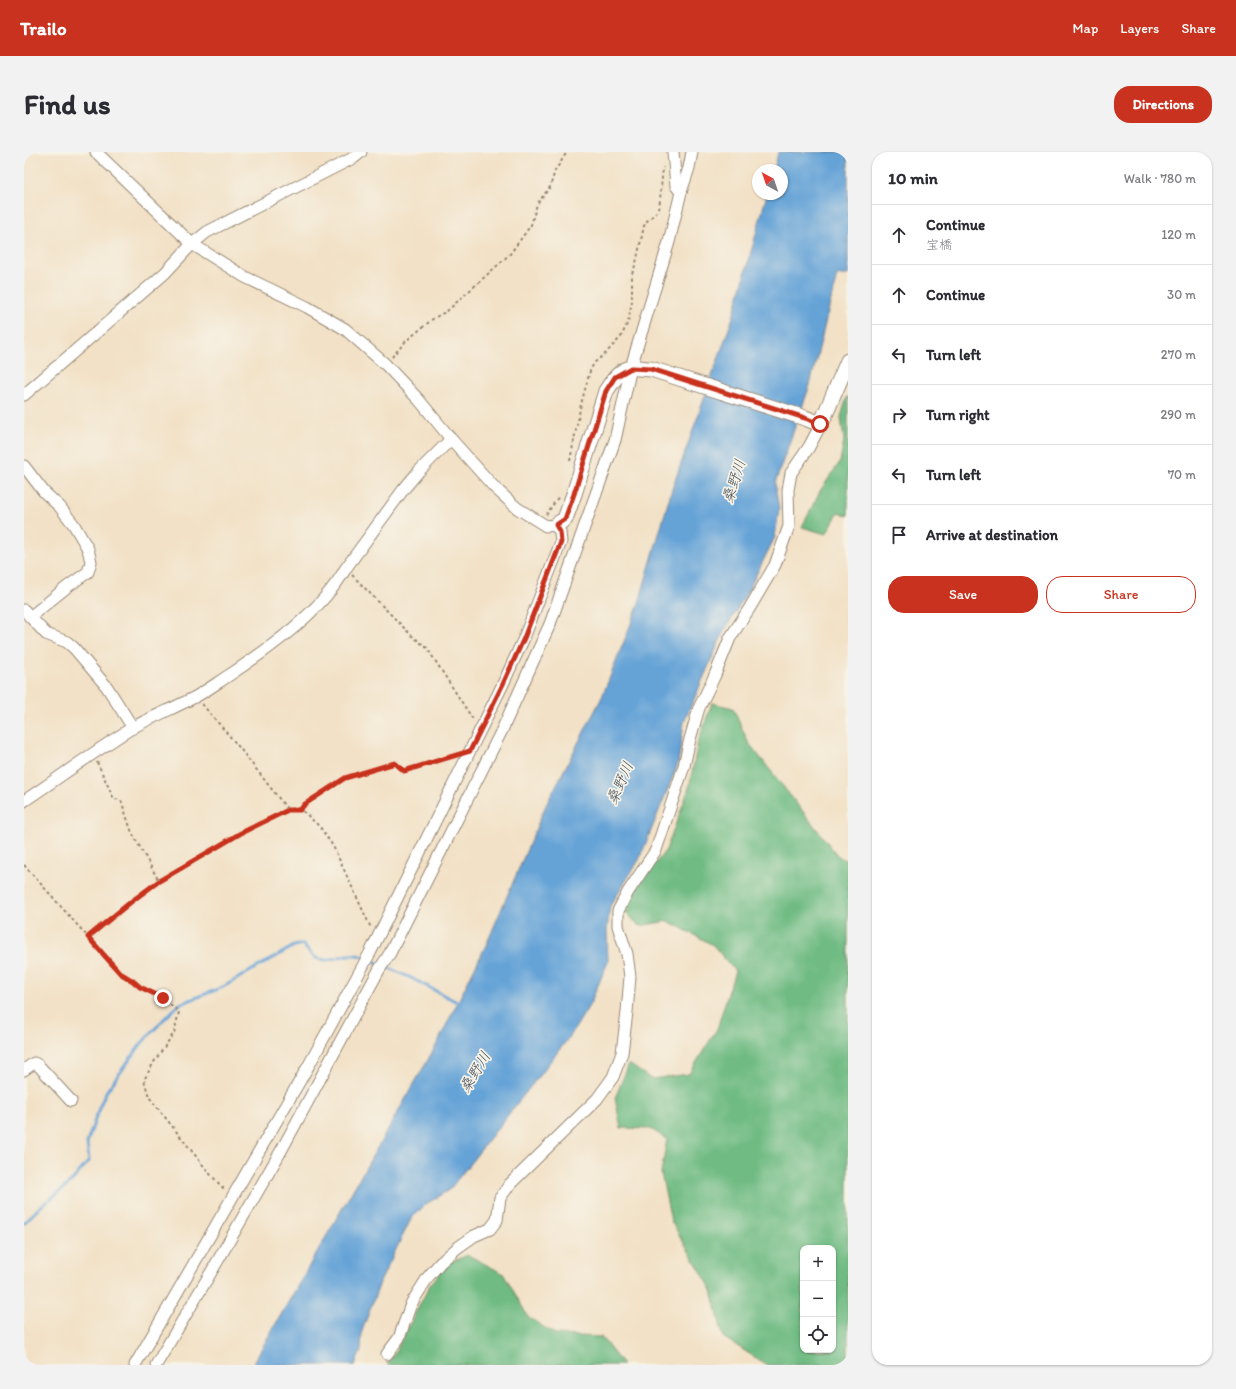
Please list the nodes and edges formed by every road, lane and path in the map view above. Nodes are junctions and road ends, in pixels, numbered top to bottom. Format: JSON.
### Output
{"nodes":[{"id":1,"x":96,"y":152,"type":"edge"},
{"id":2,"x":361,"y":152,"type":"edge"},
{"id":3,"x":567,"y":152,"type":"edge"},
{"id":4,"x":673,"y":152,"type":"edge"},
{"id":5,"x":692,"y":152,"type":"edge"},
{"id":6,"x":663,"y":166,"type":"dead end"},
{"id":7,"x":681,"y":192,"type":"junction"},
{"id":8,"x":192,"y":244,"type":"junction"},
{"id":9,"x":848,"y":361,"type":"edge"},
{"id":10,"x":385,"y":364,"type":"junction"},
{"id":11,"x":631,"y":368,"type":"junction"},
{"id":12,"x":24,"y":395,"type":"edge"},
{"id":13,"x":820,"y":424,"type":"junction"},
{"id":14,"x":451,"y":439,"type":"junction"},
{"id":15,"x":24,"y":466,"type":"edge"},
{"id":16,"x":570,"y":466,"type":"dead end"},
{"id":17,"x":562,"y":492,"type":"dead end"},
{"id":18,"x":540,"y":523,"type":"junction"},
{"id":19,"x":556,"y":525,"type":"junction"},
{"id":20,"x":346,"y":568,"type":"junction"},
{"id":21,"x":27,"y":614,"type":"edge"},
{"id":22,"x":196,"y":696,"type":"junction"},
{"id":23,"x":133,"y":728,"type":"junction"},
{"id":24,"x":480,"y":730,"type":"junction"},
{"id":25,"x":470,"y":751,"type":"junction"},
{"id":26,"x":90,"y":755,"type":"junction"},
{"id":27,"x":24,"y":802,"type":"edge"},
{"id":28,"x":288,"y":810,"type":"junction"},
{"id":29,"x":300,"y":810,"type":"junction"},
{"id":30,"x":24,"y":865,"type":"edge"},
{"id":31,"x":159,"y":881,"type":"junction"},
{"id":32,"x":379,"y":936,"type":"junction"},
{"id":33,"x":88,"y":937,"type":"junction"},
{"id":34,"x":24,"y":1070,"type":"edge"},
{"id":35,"x":71,"y":1101,"type":"dead end"},
{"id":36,"x":233,"y":1195,"type":"junction"},
{"id":37,"x":387,"y":1354,"type":"dead end"},
{"id":38,"x":135,"y":1365,"type":"edge"},
{"id":39,"x":156,"y":1365,"type":"edge"}],
"edges":[{"from":1,"to":8,"type":"street"},
{"from":2,"to":8,"type":"street"},
{"from":3,"to":10,"type":"path"},
{"from":4,"to":7,"type":"street"},
{"from":5,"to":7,"type":"street"},
{"from":6,"to":16,"type":"path"},
{"from":7,"to":11,"type":"street"},
{"from":8,"to":10,"type":"street"},
{"from":8,"to":12,"type":"street"},
{"from":9,"to":13,"type":"street"},
{"from":10,"to":14,"type":"street"},
{"from":11,"to":13,"type":"street"},
{"from":11,"to":19,"type":"street"},
{"from":11,"to":39,"type":"street"},
{"from":13,"to":37,"type":"street"},
{"from":14,"to":18,"type":"street"},
{"from":14,"to":20,"type":"street"},
{"from":15,"to":21,"type":"street"},
{"from":17,"to":18,"type":"path"},
{"from":18,"to":19,"type":"street"},
{"from":19,"to":24,"type":"street"},
{"from":20,"to":22,"type":"street"},
{"from":20,"to":24,"type":"path"},
{"from":21,"to":23,"type":"street"},
{"from":22,"to":23,"type":"street"},
{"from":22,"to":28,"type":"path"},
{"from":23,"to":26,"type":"street"},
{"from":24,"to":25,"type":"street"},
{"from":25,"to":29,"type":"path"},
{"from":25,"to":32,"type":"street"},
{"from":26,"to":27,"type":"street"},
{"from":26,"to":31,"type":"path"},
{"from":28,"to":29,"type":"path"},
{"from":28,"to":31,"type":"path"},
{"from":29,"to":32,"type":"path"},
{"from":30,"to":33,"type":"path"},
{"from":31,"to":33,"type":"path"},
{"from":32,"to":36,"type":"street"},
{"from":33,"to":36,"type":"path"},
{"from":34,"to":35,"type":"street"},
{"from":36,"to":38,"type":"street"}]}
